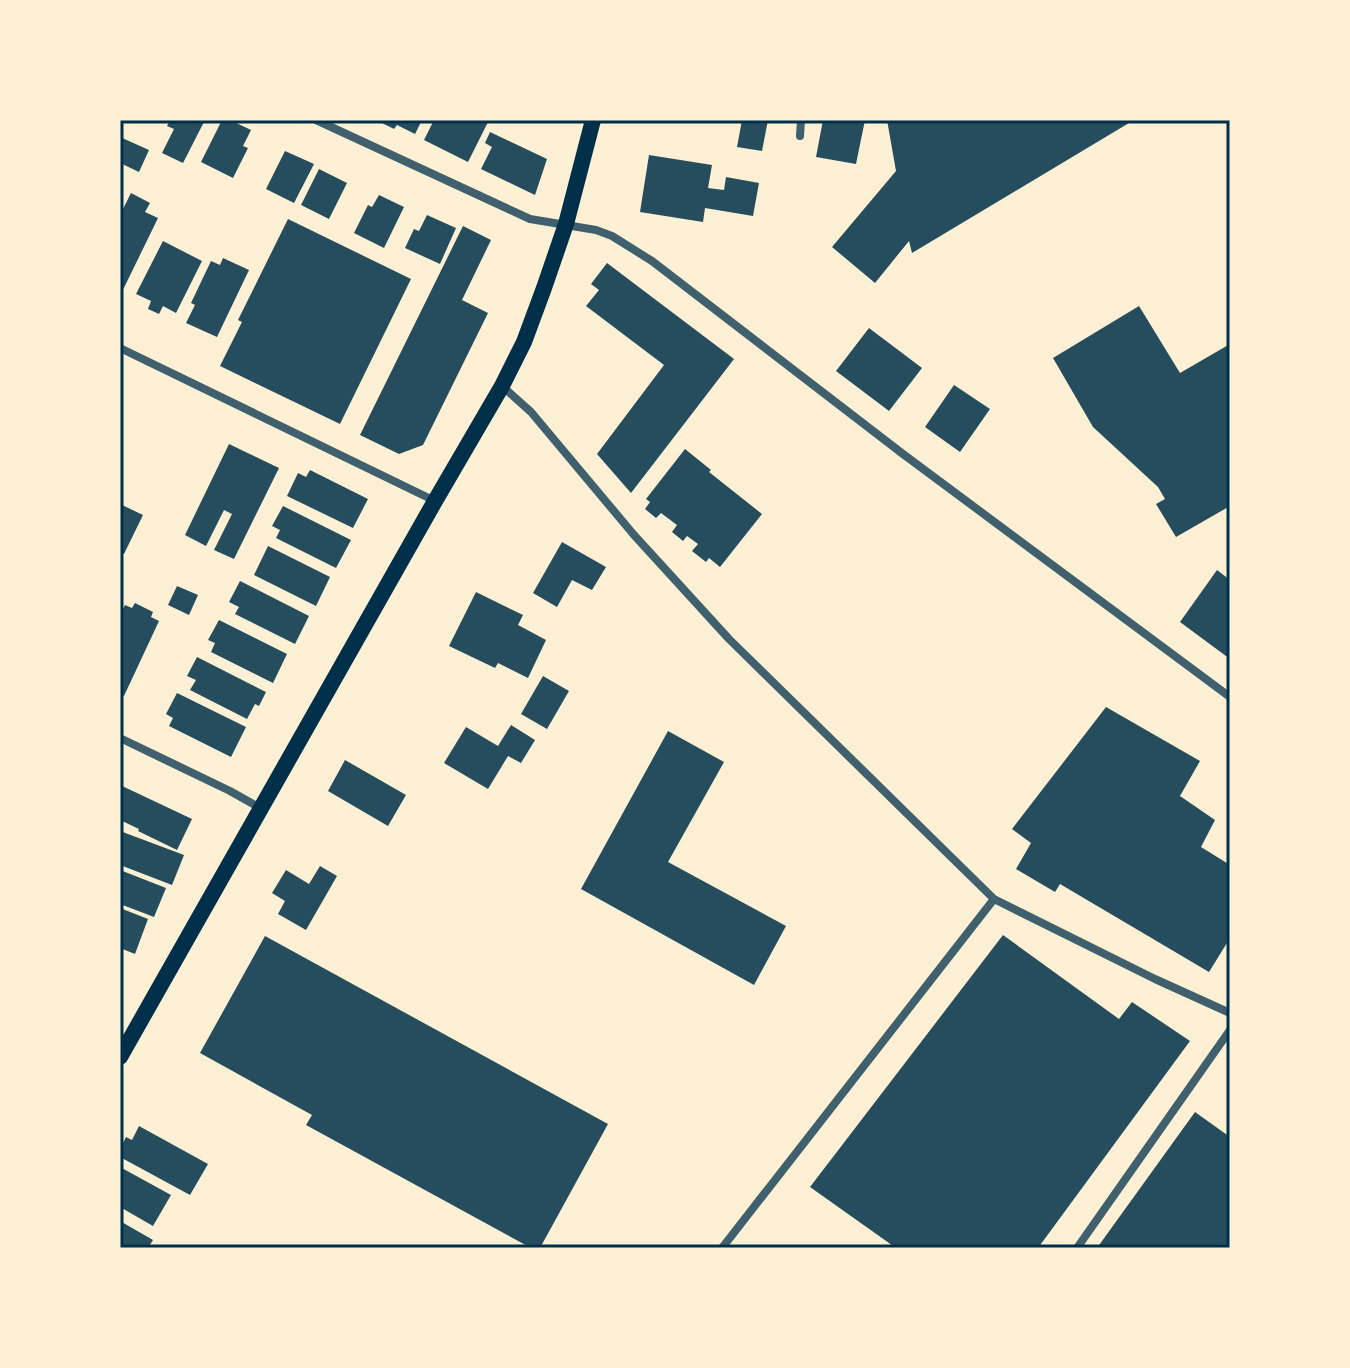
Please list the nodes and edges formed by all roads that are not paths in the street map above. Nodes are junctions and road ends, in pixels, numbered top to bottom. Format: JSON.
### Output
{"nodes":[{"id":1,"x":316,"y":120,"type":"edge"},
{"id":2,"x":593,"y":120,"type":"edge"},
{"id":3,"x":801,"y":120,"type":"edge"},
{"id":4,"x":800,"y":136,"type":"dead end"},
{"id":5,"x":566,"y":224,"type":"junction"},
{"id":6,"x":120,"y":348,"type":"edge"},
{"id":7,"x":502,"y":386,"type":"junction"},
{"id":8,"x":435,"y":501,"type":"junction"},
{"id":9,"x":1230,"y":697,"type":"edge"},
{"id":10,"x":120,"y":738,"type":"edge"},
{"id":11,"x":262,"y":809,"type":"junction"},
{"id":12,"x":994,"y":899,"type":"junction"},
{"id":13,"x":1230,"y":1013,"type":"edge"},
{"id":14,"x":1230,"y":1030,"type":"edge"},
{"id":15,"x":120,"y":1057,"type":"edge"},
{"id":16,"x":722,"y":1248,"type":"edge"},
{"id":17,"x":1077,"y":1248,"type":"edge"}],
"edges":[{"from":1,"to":5,"type":"street"},
{"from":2,"to":5,"type":"main road"},
{"from":3,"to":4,"type":"street"},
{"from":5,"to":7,"type":"main road"},
{"from":5,"to":9,"type":"street"},
{"from":6,"to":8,"type":"street"},
{"from":7,"to":8,"type":"main road"},
{"from":7,"to":12,"type":"street"},
{"from":8,"to":11,"type":"main road"},
{"from":10,"to":11,"type":"street"},
{"from":11,"to":15,"type":"main road"},
{"from":12,"to":13,"type":"street"},
{"from":12,"to":16,"type":"street"},
{"from":14,"to":17,"type":"street"}]}
